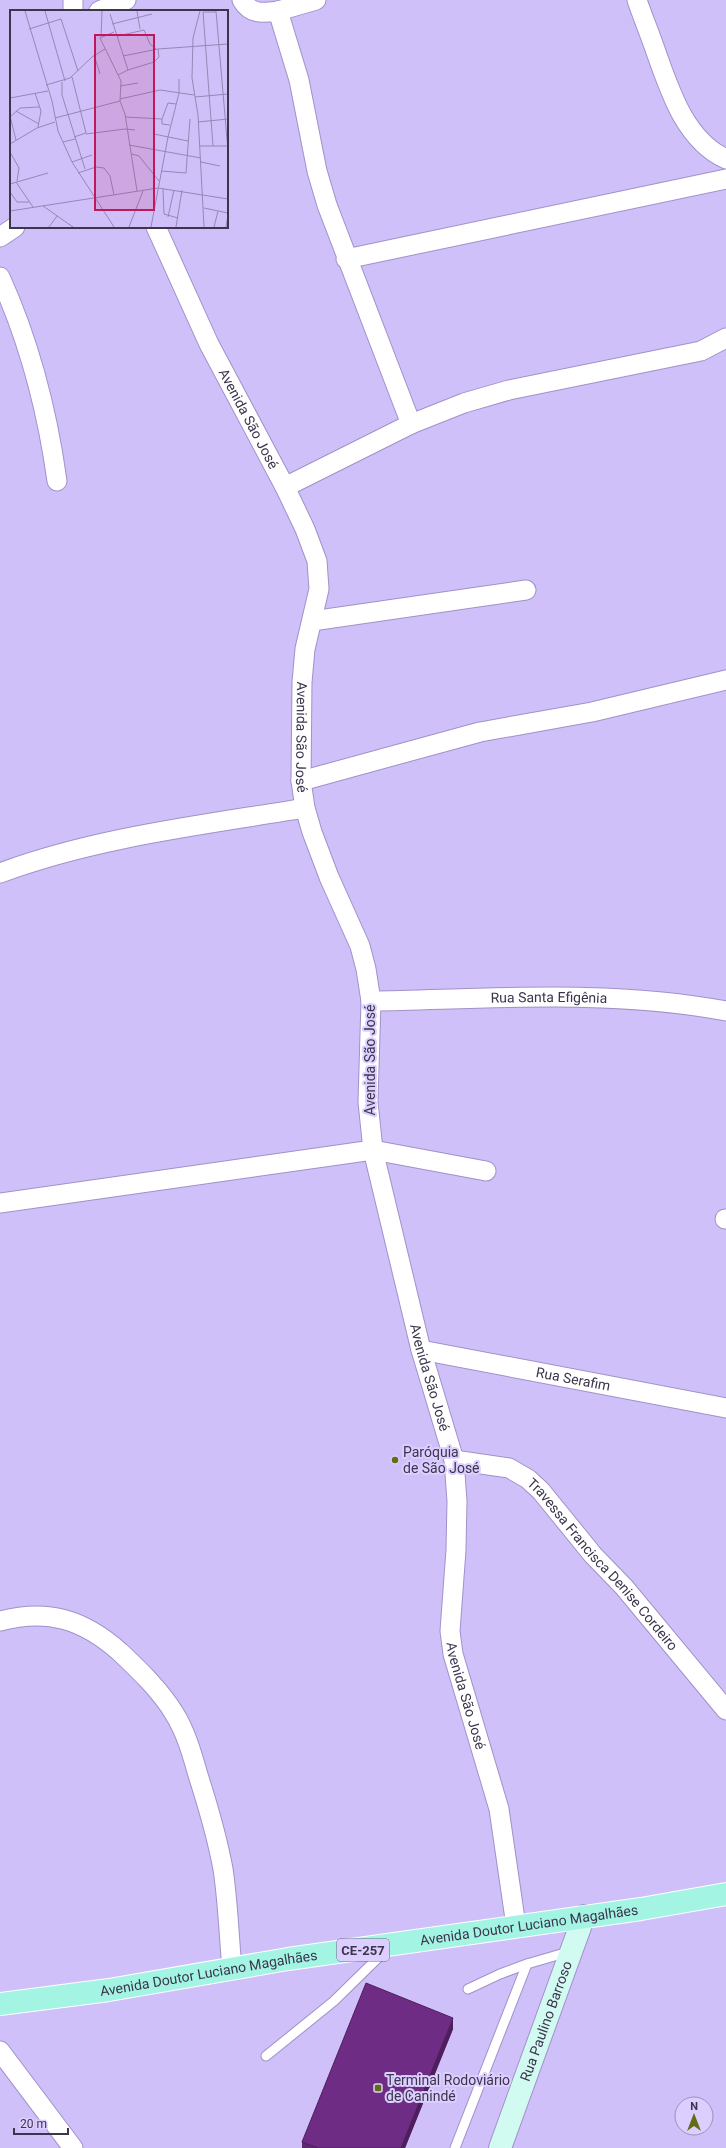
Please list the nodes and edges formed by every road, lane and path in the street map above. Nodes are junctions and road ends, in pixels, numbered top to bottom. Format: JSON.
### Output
{"nodes":[{"id":1,"x":73,"y":0,"type":"edge"},
{"id":2,"x":126,"y":0,"type":"edge"},
{"id":3,"x":242,"y":0,"type":"edge"},
{"id":4,"x":316,"y":0,"type":"edge"},
{"id":5,"x":637,"y":0,"type":"edge"},
{"id":6,"x":72,"y":10,"type":"edge"},
{"id":7,"x":101,"y":10,"type":"edge"},
{"id":8,"x":278,"y":11,"type":"junction"},
{"id":9,"x":726,"y":159,"type":"edge"},
{"id":10,"x":726,"y":179,"type":"edge"},
{"id":11,"x":14,"y":228,"type":"edge"},
{"id":12,"x":156,"y":228,"type":"edge"},
{"id":13,"x":0,"y":237,"type":"edge"},
{"id":14,"x":346,"y":259,"type":"junction"},
{"id":15,"x":0,"y":277,"type":"edge"},
{"id":16,"x":726,"y":338,"type":"edge"},
{"id":17,"x":411,"y":424,"type":"junction"},
{"id":18,"x":57,"y":481,"type":"dead end"},
{"id":19,"x":285,"y":487,"type":"junction"},
{"id":20,"x":526,"y":590,"type":"dead end"},
{"id":21,"x":312,"y":621,"type":"junction"},
{"id":22,"x":726,"y":680,"type":"edge"},
{"id":23,"x":301,"y":781,"type":"junction"},
{"id":24,"x":305,"y":808,"type":"junction"},
{"id":25,"x":0,"y":873,"type":"edge"},
{"id":26,"x":371,"y":1001,"type":"junction"},
{"id":27,"x":726,"y":1011,"type":"edge"},
{"id":28,"x":373,"y":1150,"type":"junction"},
{"id":29,"x":486,"y":1170,"type":"dead end"},
{"id":30,"x":0,"y":1203,"type":"edge"},
{"id":31,"x":421,"y":1350,"type":"junction"},
{"id":32,"x":726,"y":1408,"type":"edge"},
{"id":33,"x":454,"y":1460,"type":"junction"},
{"id":34,"x":0,"y":1621,"type":"edge"},
{"id":35,"x":726,"y":1710,"type":"edge"},
{"id":36,"x":726,"y":1894,"type":"edge"},
{"id":37,"x":584,"y":1916,"type":"junction"},
{"id":38,"x":516,"y":1926,"type":"junction"},
{"id":39,"x":390,"y":1946,"type":"junction"},
{"id":40,"x":571,"y":1952,"type":"junction"},
{"id":41,"x":527,"y":1964,"type":"junction"},
{"id":42,"x":232,"y":1969,"type":"junction"},
{"id":43,"x":468,"y":1989,"type":"dead end"},
{"id":44,"x":0,"y":2004,"type":"edge"},
{"id":45,"x":0,"y":2050,"type":"edge"},
{"id":46,"x":266,"y":2056,"type":"dead end"},
{"id":47,"x":73,"y":2148,"type":"edge"},
{"id":48,"x":455,"y":2148,"type":"edge"},
{"id":49,"x":500,"y":2148,"type":"edge"}],
"edges":[{"from":1,"to":6,"type":"street"},
{"from":2,"to":7,"type":"street"},
{"from":3,"to":8,"type":"street"},
{"from":4,"to":8,"type":"street"},
{"from":5,"to":9,"type":"street"},
{"from":8,"to":14,"type":"street"},
{"from":10,"to":14,"type":"street"},
{"from":11,"to":13,"type":"street"},
{"from":12,"to":19,"type":"street","name":"Avenida São José"},
{"from":14,"to":17,"type":"street"},
{"from":15,"to":18,"type":"street"},
{"from":16,"to":17,"type":"street"},
{"from":17,"to":19,"type":"street"},
{"from":19,"to":21,"type":"street","name":"Avenida São José"},
{"from":20,"to":21,"type":"street"},
{"from":21,"to":23,"type":"street","name":"Avenida São José"},
{"from":22,"to":23,"type":"street"},
{"from":23,"to":24,"type":"street","name":"Avenida São José"},
{"from":24,"to":25,"type":"street"},
{"from":24,"to":26,"type":"street","name":"Avenida São José"},
{"from":26,"to":27,"type":"street","name":"Rua Santa Efigênia"},
{"from":26,"to":28,"type":"street","name":"Avenida São José"},
{"from":28,"to":29,"type":"street"},
{"from":28,"to":30,"type":"street"},
{"from":28,"to":31,"type":"street","name":"Avenida São José"},
{"from":31,"to":32,"type":"street","name":"Rua Serafim"},
{"from":31,"to":33,"type":"street","name":"Avenida São José"},
{"from":33,"to":35,"type":"street","name":"Travessa Francisca Denise Cordeiro"},
{"from":33,"to":38,"type":"street","name":"Avenida São José"},
{"from":34,"to":42,"type":"street"},
{"from":36,"to":37,"type":"main road","name":"Avenida Doutor Luciano Magalhães","number":"CE-257"},
{"from":37,"to":38,"type":"main road","name":"Avenida Doutor Luciano Magalhães","number":"CE-257"},
{"from":37,"to":40,"type":"street","name":"Rua Paulino Barroso"},
{"from":38,"to":39,"type":"main road","name":"Avenida Doutor Luciano Magalhães","number":"CE-257"},
{"from":39,"to":42,"type":"main road","name":"Avenida Doutor Luciano Magalhães","number":"CE-257"},
{"from":39,"to":46,"type":"lane"},
{"from":40,"to":41,"type":"lane"},
{"from":40,"to":49,"type":"street","name":"Rua Paulino Barroso"},
{"from":41,"to":43,"type":"lane"},
{"from":41,"to":48,"type":"lane"},
{"from":42,"to":44,"type":"main road","name":"Avenida Doutor Luciano Magalhães","number":"CE-257"},
{"from":45,"to":47,"type":"street"}]}
